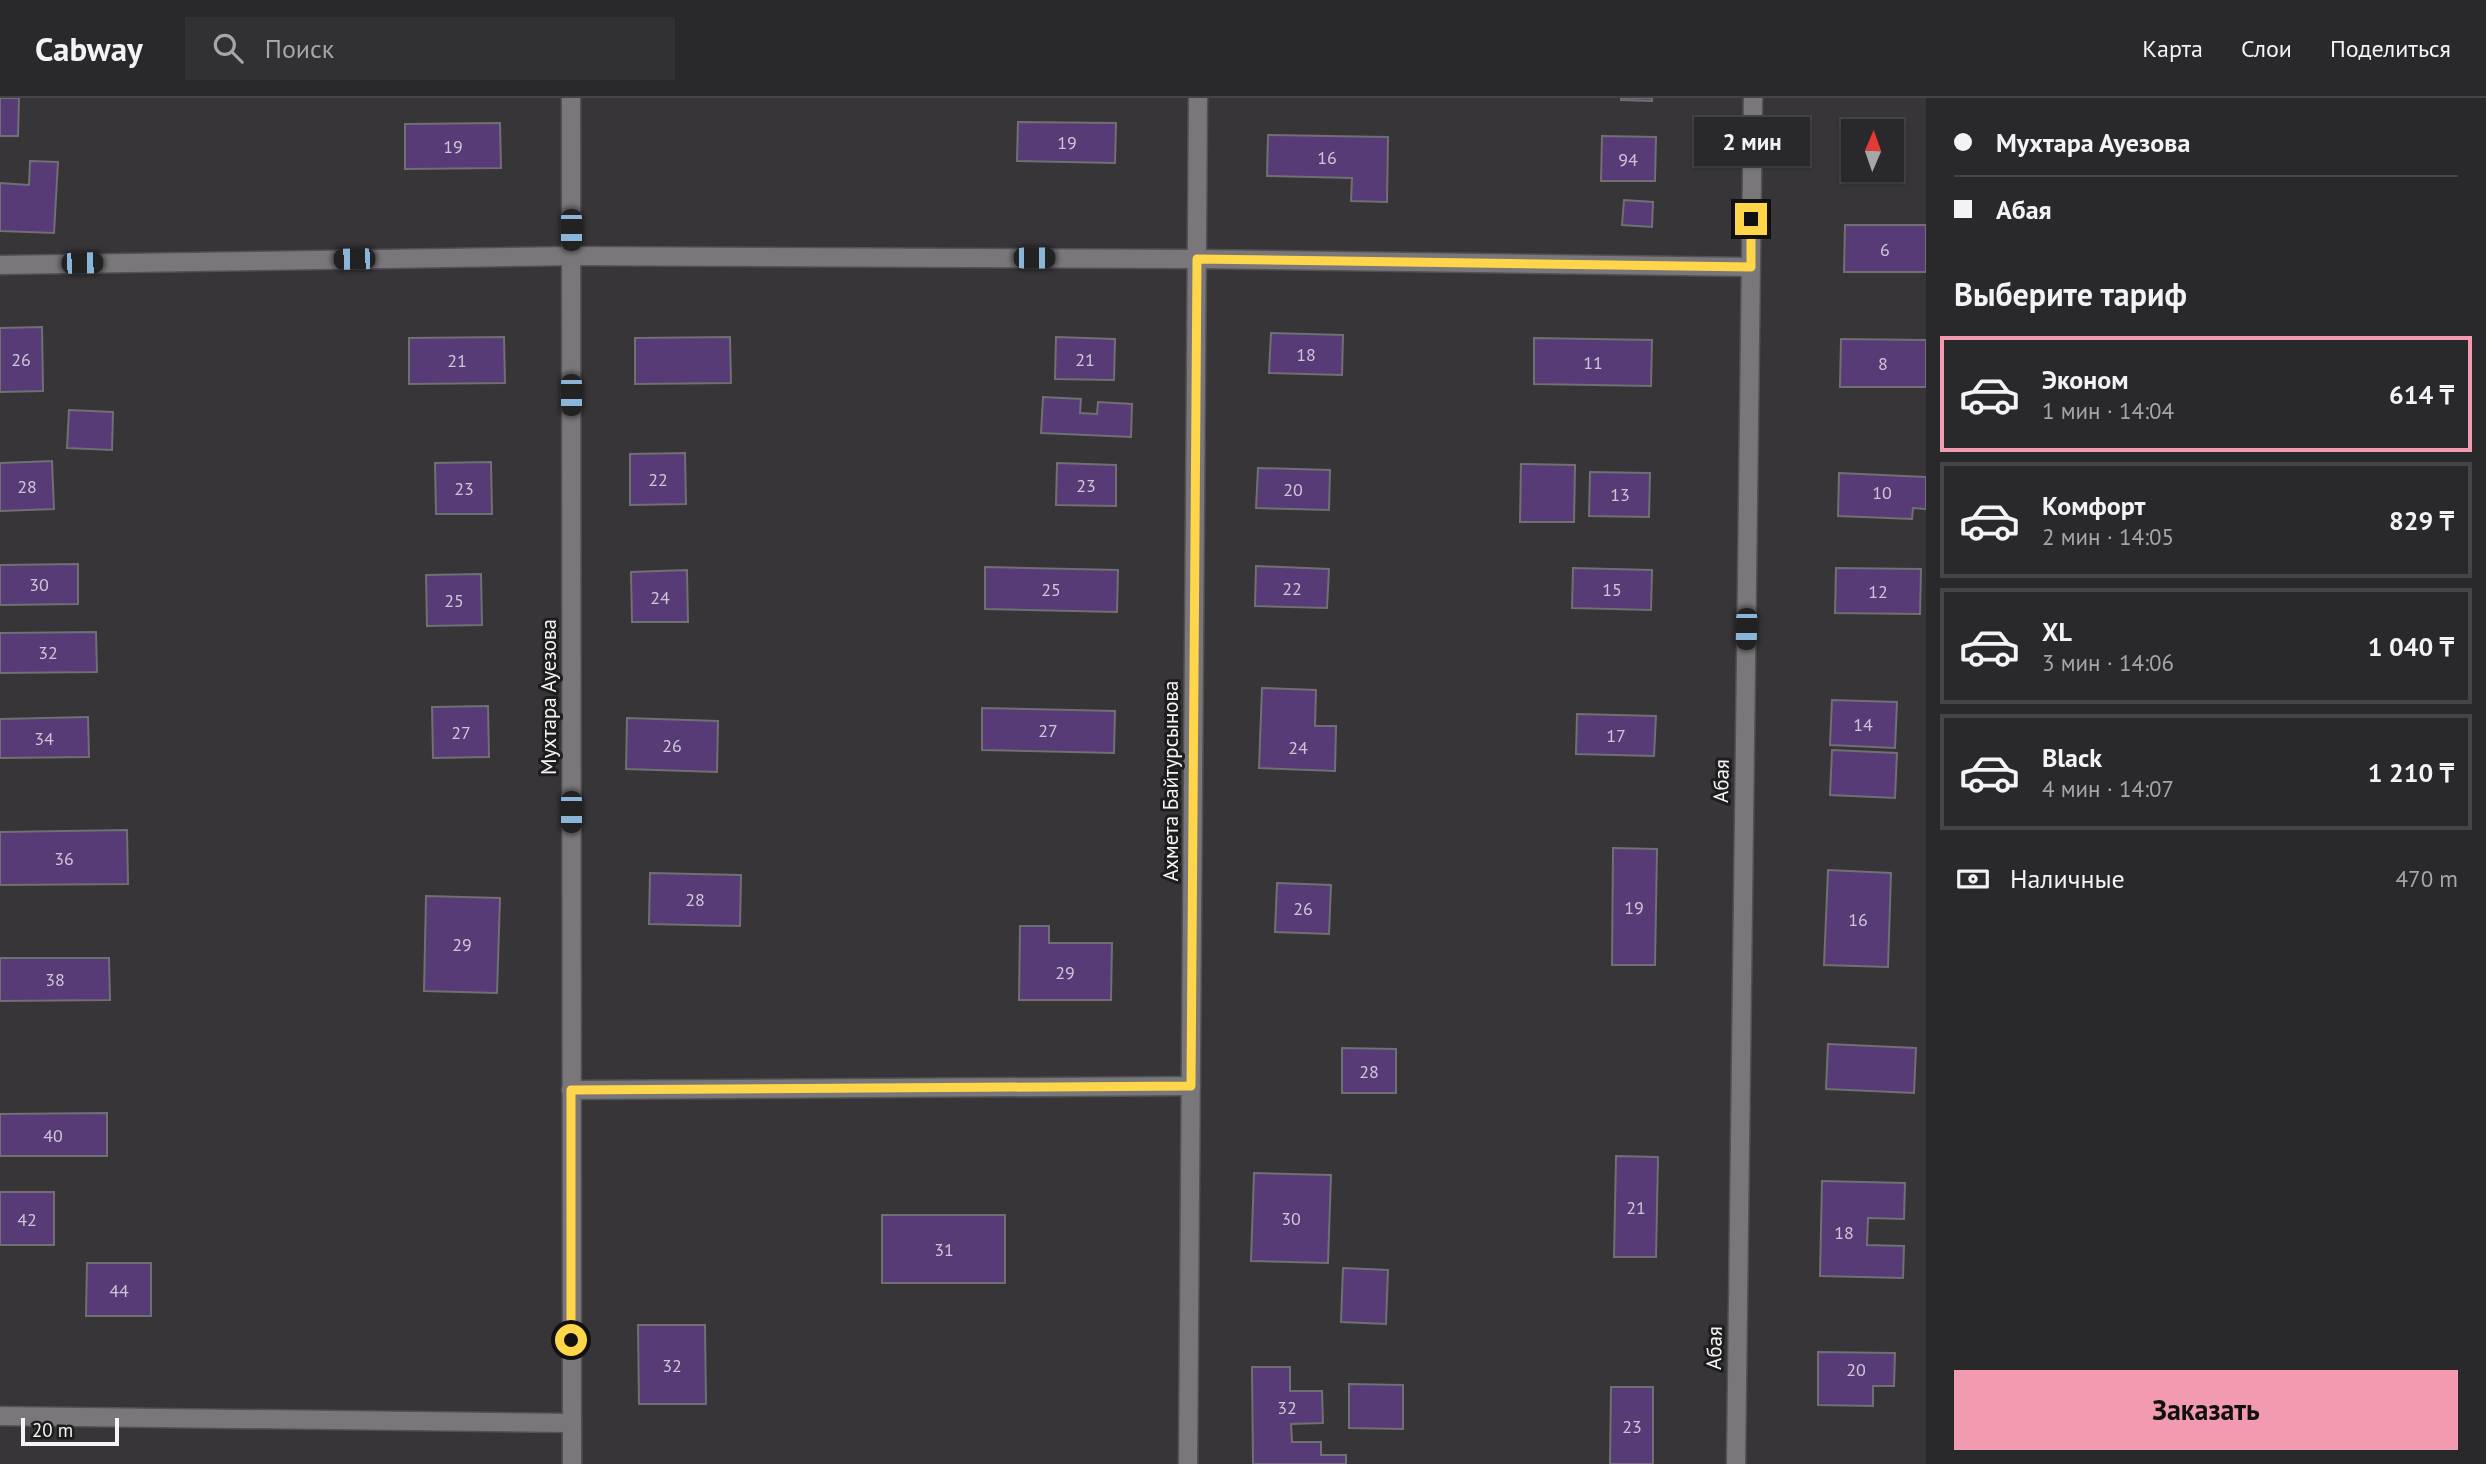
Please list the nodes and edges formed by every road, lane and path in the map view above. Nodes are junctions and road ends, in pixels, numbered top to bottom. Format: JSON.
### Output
{"nodes":[{"id":1,"x":571,"y":98,"type":"edge"},
{"id":2,"x":1198,"y":98,"type":"edge"},
{"id":3,"x":1753,"y":98,"type":"edge"},
{"id":4,"x":571,"y":256,"type":"junction"},
{"id":5,"x":1197,"y":259,"type":"junction"},
{"id":6,"x":0,"y":264,"type":"edge"},
{"id":7,"x":1751,"y":267,"type":"junction"},
{"id":8,"x":1191,"y":1086,"type":"junction"},
{"id":9,"x":571,"y":1090,"type":"junction"},
{"id":10,"x":0,"y":1416,"type":"edge"},
{"id":11,"x":572,"y":1423,"type":"junction"},
{"id":12,"x":572,"y":1464,"type":"edge"},
{"id":13,"x":1188,"y":1464,"type":"edge"},
{"id":14,"x":1736,"y":1464,"type":"edge"}],
"edges":[{"from":1,"to":4,"type":"street","name":"Мухтара Ауезова"},
{"from":2,"to":5,"type":"street","name":"Ахмета Байтурсынова"},
{"from":3,"to":7,"type":"street","name":"Абая"},
{"from":4,"to":5,"type":"street"},
{"from":4,"to":6,"type":"street"},
{"from":4,"to":9,"type":"street","name":"Мухтара Ауезова"},
{"from":5,"to":7,"type":"street"},
{"from":5,"to":8,"type":"street","name":"Ахмета Байтурсынова"},
{"from":7,"to":14,"type":"street","name":"Абая"},
{"from":8,"to":9,"type":"street"},
{"from":8,"to":13,"type":"street","name":"Ахмета Байтурсынова"},
{"from":9,"to":11,"type":"street","name":"Мухтара Ауезова"},
{"from":10,"to":11,"type":"street"},
{"from":11,"to":12,"type":"street","name":"Мухтара Ауезова"}]}
